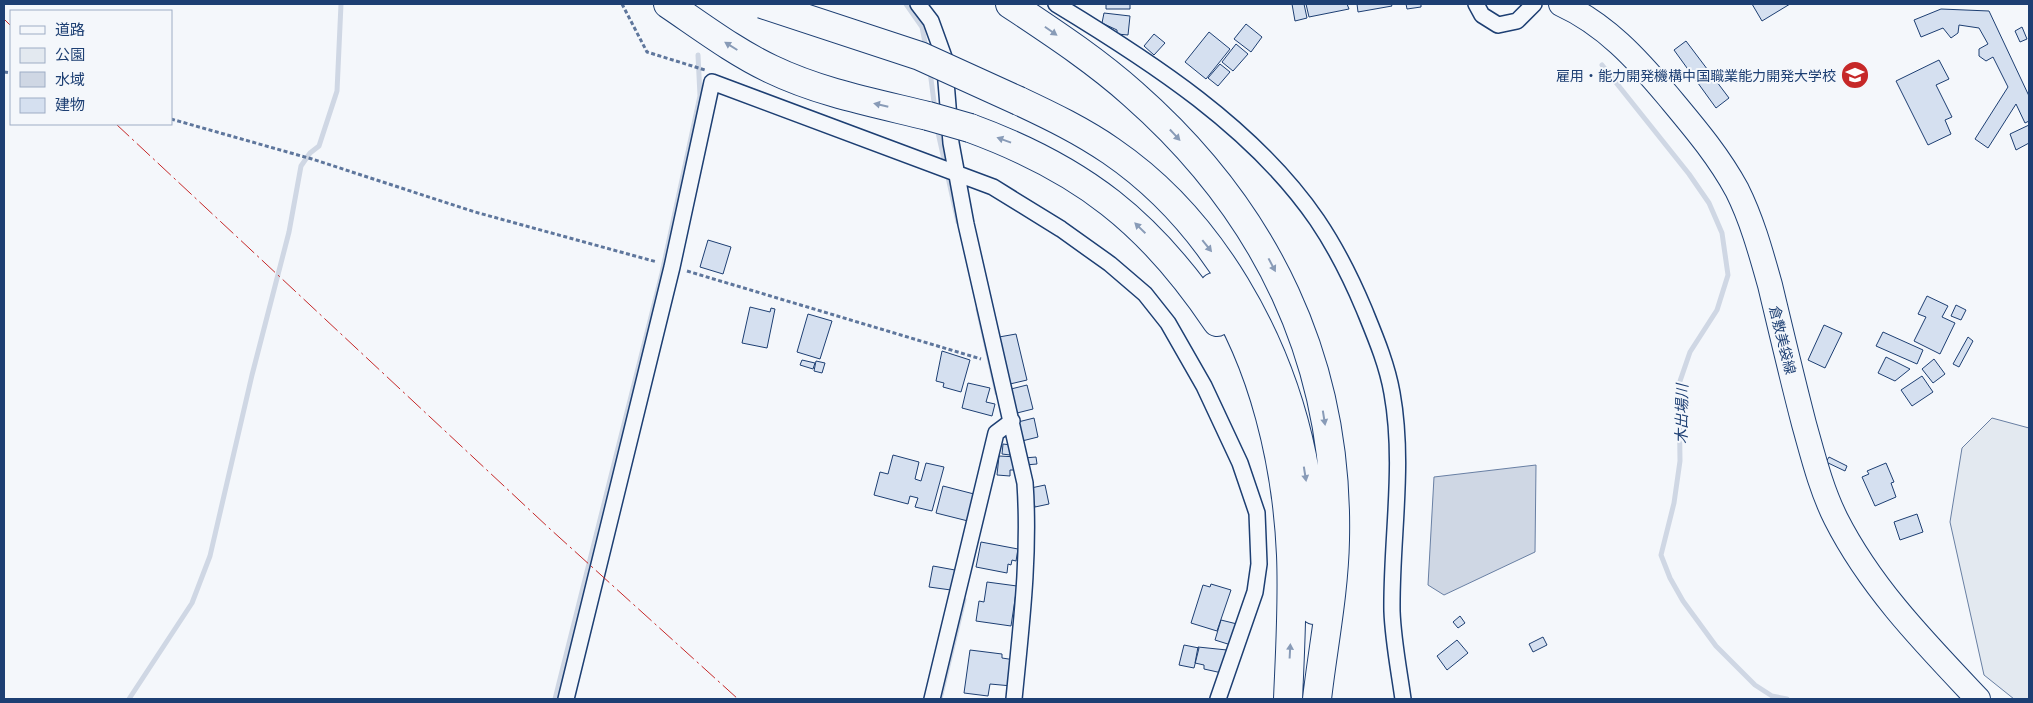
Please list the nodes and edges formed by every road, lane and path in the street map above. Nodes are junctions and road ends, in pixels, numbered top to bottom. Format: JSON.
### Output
{"nodes":[{"id":1,"x":622,"y":4,"type":"edge"},
{"id":2,"x":668,"y":4,"type":"edge"},
{"id":3,"x":762,"y":4,"type":"edge"},
{"id":4,"x":918,"y":4,"type":"edge"},
{"id":5,"x":1010,"y":4,"type":"edge"},
{"id":6,"x":1056,"y":4,"type":"edge"},
{"id":7,"x":1476,"y":4,"type":"edge"},
{"id":8,"x":1534,"y":4,"type":"edge"},
{"id":9,"x":1561,"y":4,"type":"edge"},
{"id":10,"x":690,"y":13,"type":"edge"},
{"id":11,"x":702,"y":69,"type":"dead end"},
{"id":12,"x":1018,"y":101,"type":"junction"},
{"id":13,"x":172,"y":119,"type":"edge"},
{"id":14,"x":950,"y":169,"type":"junction"},
{"id":15,"x":667,"y":266,"type":"junction"},
{"id":16,"x":985,"y":359,"type":"dead end"},
{"id":17,"x":1267,"y":410,"type":"junction"},
{"id":18,"x":1012,"y":421,"type":"junction"},
{"id":19,"x":566,"y":699,"type":"edge"},
{"id":20,"x":932,"y":699,"type":"edge"},
{"id":21,"x":1014,"y":699,"type":"edge"},
{"id":22,"x":1218,"y":699,"type":"edge"},
{"id":23,"x":1288,"y":699,"type":"edge"},
{"id":24,"x":1316,"y":699,"type":"edge"},
{"id":25,"x":1403,"y":699,"type":"edge"},
{"id":26,"x":1978,"y":699,"type":"edge"}],
"edges":[{"from":1,"to":11,"type":"path"},
{"from":2,"to":10,"type":"highway"},
{"from":3,"to":12,"type":"highway","bridge":true},
{"from":4,"to":14,"type":"street"},
{"from":5,"to":24,"type":"highway","one_way":true},
{"from":6,"to":25,"type":"street"},
{"from":7,"to":8,"type":"street"},
{"from":9,"to":26,"type":"main road","name":"倉敷美袋線"},
{"from":17,"to":10,"type":"highway","one_way":true,"bridge":true},
{"from":12,"to":17,"type":"highway"},
{"from":12,"to":24,"type":"highway","one_way":true},
{"from":13,"to":15,"type":"path"},
{"from":14,"to":15,"type":"street"},
{"from":14,"to":18,"type":"street"},
{"from":14,"to":22,"type":"street"},
{"from":15,"to":16,"type":"path"},
{"from":15,"to":19,"type":"street"},
{"from":23,"to":17,"type":"highway","one_way":true},
{"from":18,"to":20,"type":"street"},
{"from":18,"to":21,"type":"street"}]}
